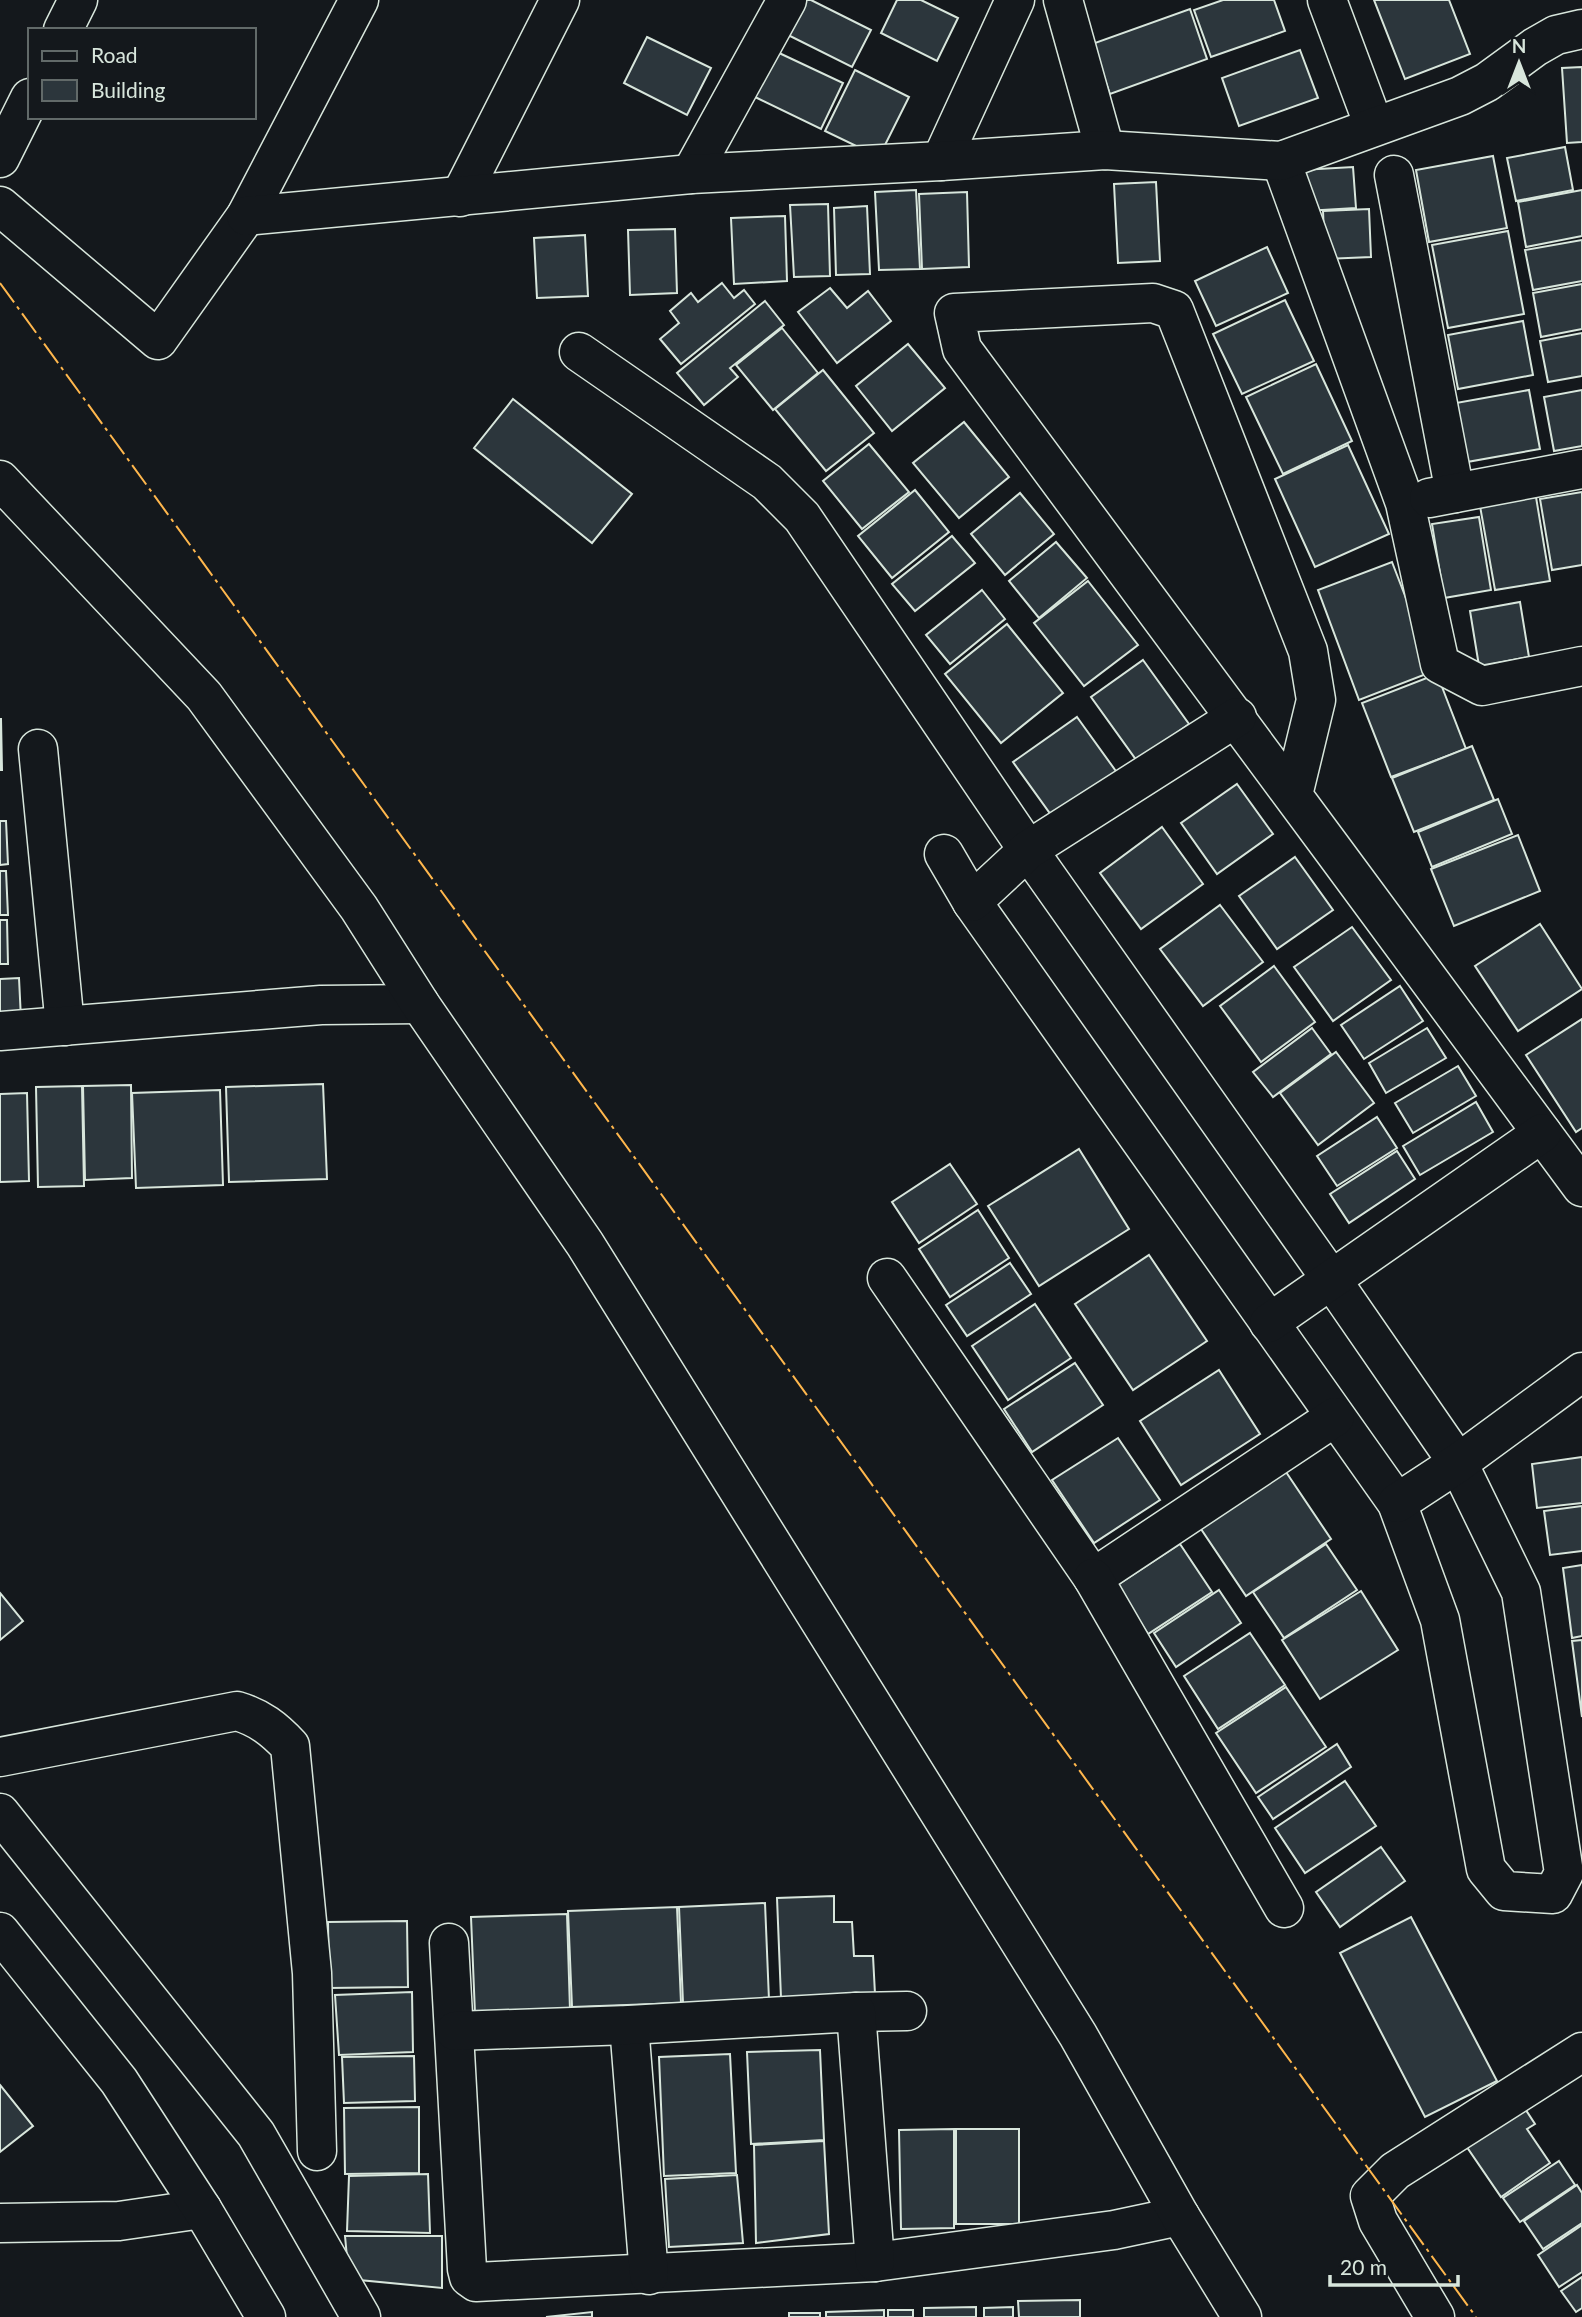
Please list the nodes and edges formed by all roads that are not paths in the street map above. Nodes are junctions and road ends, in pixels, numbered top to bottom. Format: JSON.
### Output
{"nodes":[{"id":1,"x":78,"y":0,"type":"edge"},
{"id":2,"x":359,"y":0,"type":"edge"},
{"id":3,"x":560,"y":0,"type":"edge"},
{"id":4,"x":787,"y":0,"type":"edge"},
{"id":5,"x":1014,"y":0,"type":"edge"},
{"id":6,"x":1063,"y":0,"type":"edge"},
{"id":7,"x":1327,"y":0,"type":"edge"},
{"id":8,"x":64,"y":28,"type":"edge"},
{"id":9,"x":1582,"y":29,"type":"edge"},
{"id":10,"x":28,"y":102,"type":"edge"},
{"id":11,"x":1374,"y":126,"type":"junction"},
{"id":12,"x":1105,"y":150,"type":"junction"},
{"id":13,"x":0,"y":158,"type":"edge"},
{"id":14,"x":941,"y":161,"type":"junction"},
{"id":15,"x":1281,"y":161,"type":"junction"},
{"id":16,"x":691,"y":174,"type":"junction"},
{"id":17,"x":1394,"y":175,"type":"dead end"},
{"id":18,"x":460,"y":197,"type":"junction"},
{"id":19,"x":0,"y":206,"type":"edge"},
{"id":20,"x":246,"y":216,"type":"junction"},
{"id":21,"x":579,"y":352,"type":"dead end"},
{"id":22,"x":1582,"y":468,"type":"edge"},
{"id":23,"x":0,"y":480,"type":"edge"},
{"id":24,"x":1455,"y":493,"type":"junction"},
{"id":25,"x":1405,"y":503,"type":"junction"},
{"id":26,"x":1582,"y":666,"type":"edge"},
{"id":27,"x":1237,"y":718,"type":"junction"},
{"id":28,"x":38,"y":748,"type":"dead end"},
{"id":29,"x":1293,"y":795,"type":"junction"},
{"id":30,"x":1028,"y":850,"type":"junction"},
{"id":31,"x":944,"y":854,"type":"dead end"},
{"id":32,"x":972,"y":902,"type":"junction"},
{"id":33,"x":420,"y":1004,"type":"junction"},
{"id":34,"x":65,"y":1026,"type":"junction"},
{"id":35,"x":0,"y":1031,"type":"edge"},
{"id":36,"x":1542,"y":1133,"type":"junction"},
{"id":37,"x":1582,"y":1187,"type":"edge"},
{"id":38,"x":887,"y":1278,"type":"dead end"},
{"id":39,"x":1331,"y":1279,"type":"junction"},
{"id":40,"x":1269,"y":1323,"type":"junction"},
{"id":41,"x":1582,"y":1372,"type":"edge"},
{"id":42,"x":1335,"y":1417,"type":"junction"},
{"id":43,"x":1458,"y":1463,"type":"junction"},
{"id":44,"x":1397,"y":1503,"type":"junction"},
{"id":45,"x":1093,"y":1577,"type":"junction"},
{"id":46,"x":0,"y":1756,"type":"edge"},
{"id":47,"x":0,"y":1813,"type":"edge"},
{"id":48,"x":1284,"y":1908,"type":"dead end"},
{"id":49,"x":0,"y":1932,"type":"edge"},
{"id":50,"x":449,"y":1943,"type":"dead end"},
{"id":51,"x":907,"y":2011,"type":"dead end"},
{"id":52,"x":856,"y":2012,"type":"junction"},
{"id":53,"x":629,"y":2025,"type":"junction"},
{"id":54,"x":455,"y":2031,"type":"junction"},
{"id":55,"x":1580,"y":2056,"type":"edge"},
{"id":56,"x":317,"y":2151,"type":"dead end"},
{"id":57,"x":202,"y":2209,"type":"junction"},
{"id":58,"x":1180,"y":2216,"type":"junction"},
{"id":59,"x":0,"y":2223,"type":"edge"},
{"id":60,"x":875,"y":2262,"type":"junction"},
{"id":61,"x":649,"y":2275,"type":"junction"},
{"id":62,"x":266,"y":2317,"type":"edge"},
{"id":63,"x":361,"y":2317,"type":"edge"},
{"id":64,"x":1242,"y":2317,"type":"edge"},
{"id":65,"x":1435,"y":2317,"type":"edge"}],
"edges":[{"from":1,"to":8,"type":"street"},
{"from":2,"to":20,"type":"street"},
{"from":3,"to":18,"type":"street"},
{"from":4,"to":16,"type":"street"},
{"from":5,"to":14,"type":"street"},
{"from":6,"to":12,"type":"street"},
{"from":7,"to":11,"type":"street"},
{"from":9,"to":11,"type":"street"},
{"from":10,"to":13,"type":"street"},
{"from":11,"to":15,"type":"street"},
{"from":12,"to":14,"type":"street"},
{"from":12,"to":15,"type":"street"},
{"from":14,"to":16,"type":"street"},
{"from":15,"to":25,"type":"street"},
{"from":16,"to":18,"type":"street"},
{"from":17,"to":24,"type":"street"},
{"from":18,"to":20,"type":"street"},
{"from":19,"to":20,"type":"street"},
{"from":21,"to":30,"type":"street"},
{"from":22,"to":24,"type":"street"},
{"from":23,"to":33,"type":"street"},
{"from":24,"to":25,"type":"street"},
{"from":25,"to":26,"type":"street"},
{"from":27,"to":29,"type":"street"},
{"from":27,"to":29,"type":"street"},
{"from":27,"to":30,"type":"street"},
{"from":28,"to":34,"type":"street"},
{"from":29,"to":36,"type":"street"},
{"from":30,"to":32,"type":"street"},
{"from":30,"to":39,"type":"street"},
{"from":31,"to":32,"type":"street"},
{"from":32,"to":40,"type":"street"},
{"from":33,"to":34,"type":"street"},
{"from":33,"to":58,"type":"street"},
{"from":34,"to":35,"type":"street"},
{"from":36,"to":37,"type":"street"},
{"from":36,"to":39,"type":"street"},
{"from":38,"to":45,"type":"street"},
{"from":39,"to":40,"type":"street"},
{"from":39,"to":43,"type":"street"},
{"from":40,"to":42,"type":"street"},
{"from":41,"to":43,"type":"street"},
{"from":42,"to":44,"type":"street"},
{"from":42,"to":45,"type":"street"},
{"from":43,"to":44,"type":"street"},
{"from":43,"to":44,"type":"street"},
{"from":45,"to":48,"type":"street"},
{"from":46,"to":56,"type":"street"},
{"from":47,"to":63,"type":"street"},
{"from":49,"to":57,"type":"street"},
{"from":50,"to":54,"type":"street"},
{"from":51,"to":52,"type":"street"},
{"from":52,"to":53,"type":"street"},
{"from":52,"to":60,"type":"street"},
{"from":53,"to":54,"type":"street"},
{"from":53,"to":61,"type":"street"},
{"from":54,"to":61,"type":"street"},
{"from":55,"to":65,"type":"street"},
{"from":57,"to":59,"type":"street"},
{"from":57,"to":62,"type":"street"},
{"from":58,"to":60,"type":"street"},
{"from":58,"to":64,"type":"street"},
{"from":60,"to":61,"type":"street"}]}
